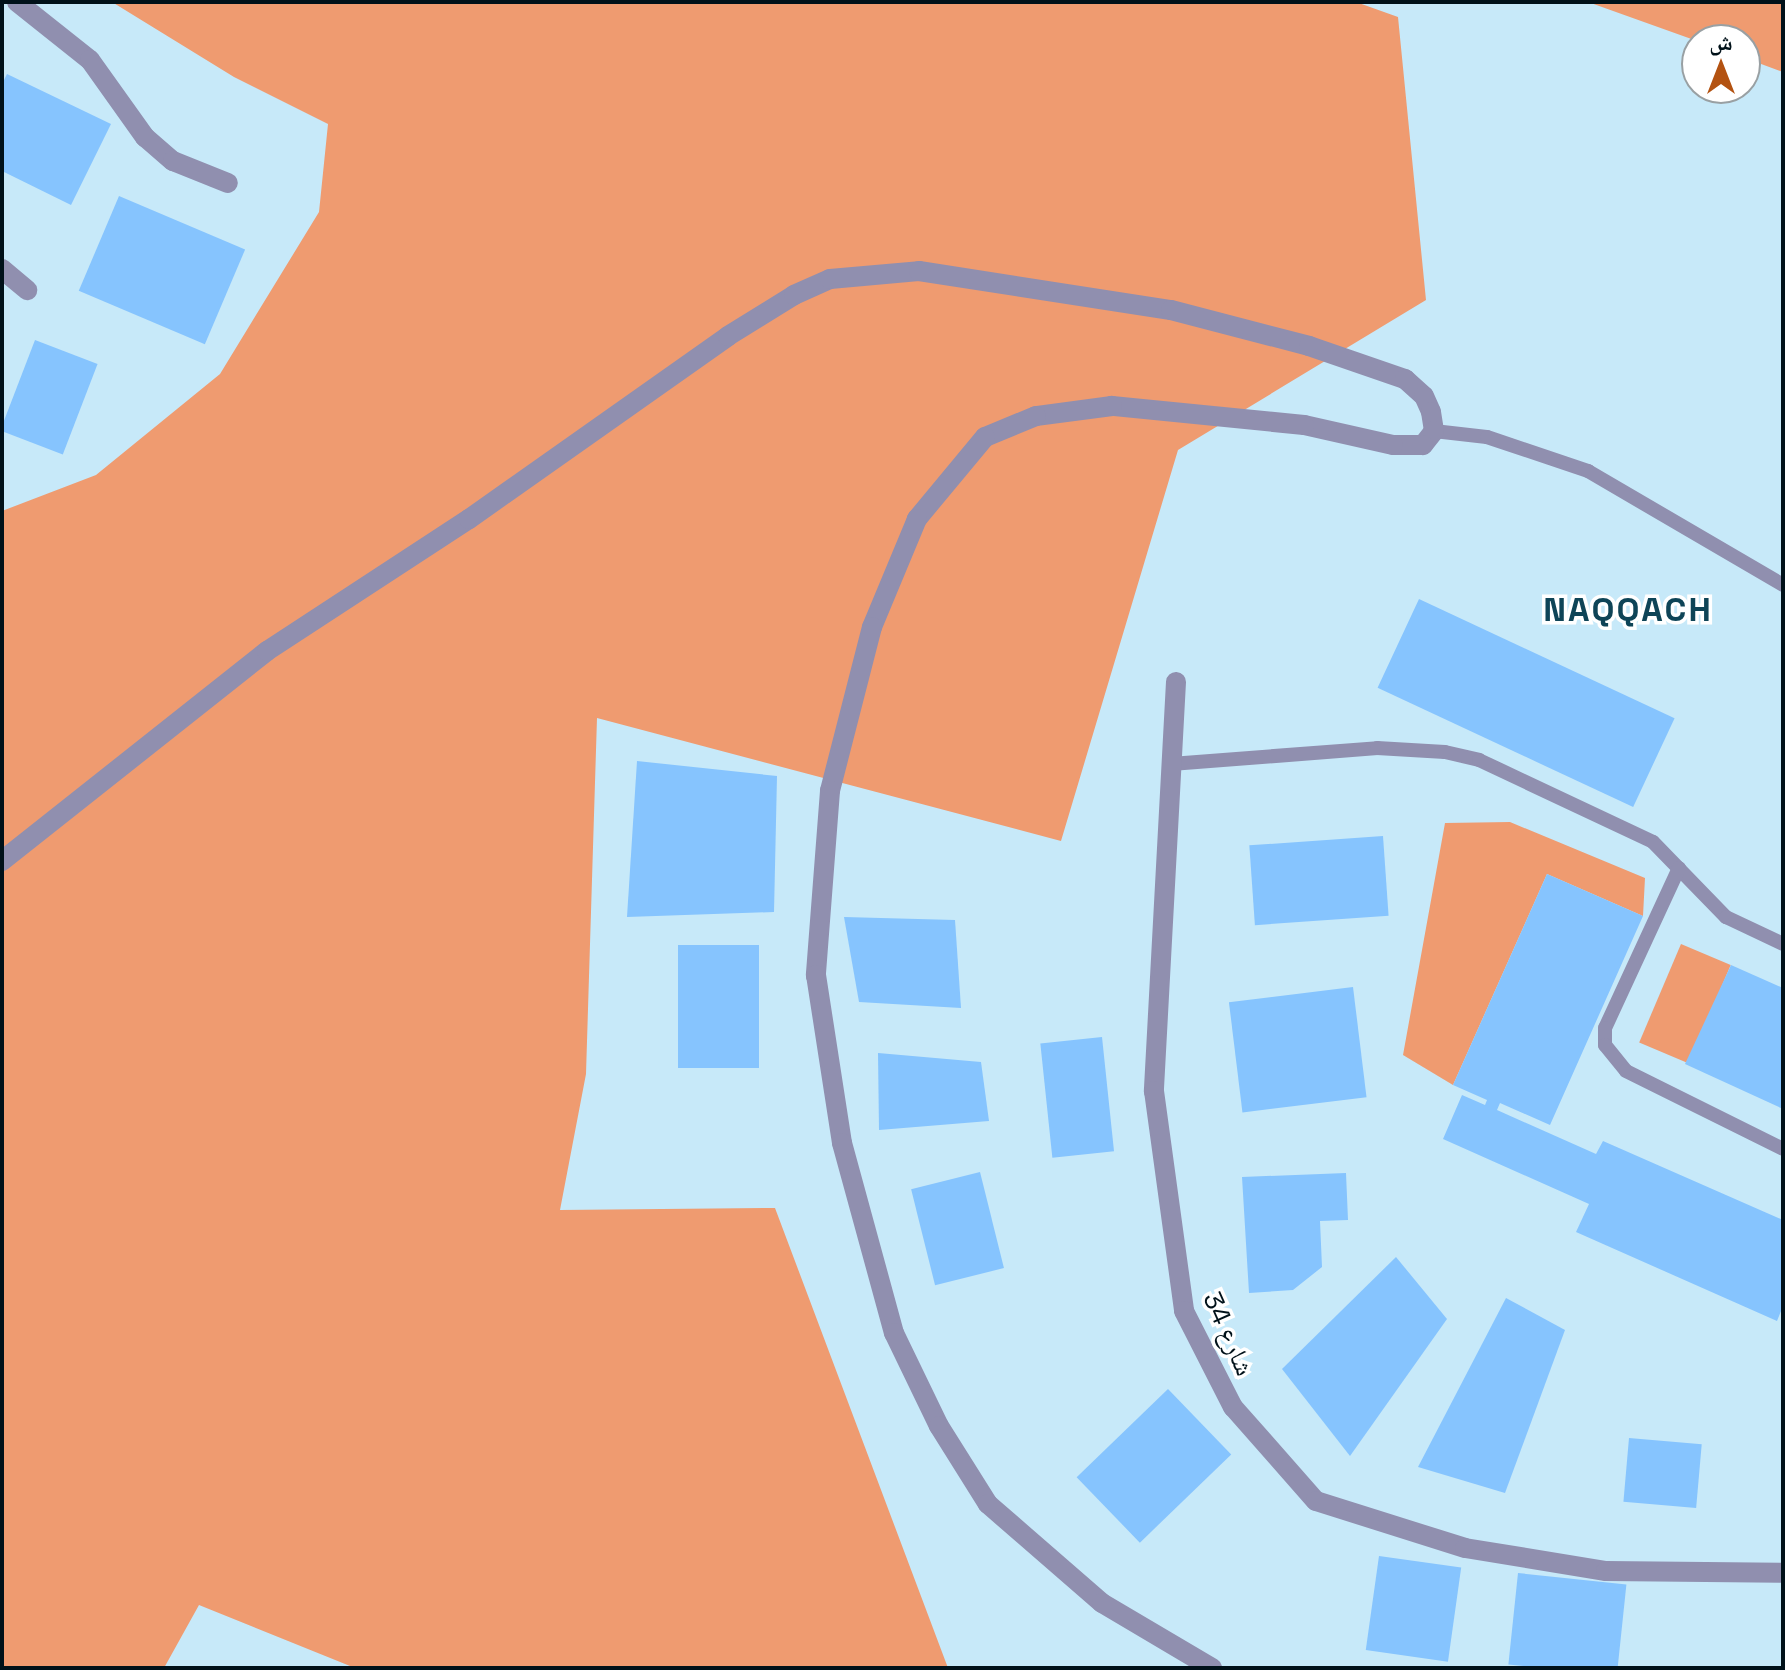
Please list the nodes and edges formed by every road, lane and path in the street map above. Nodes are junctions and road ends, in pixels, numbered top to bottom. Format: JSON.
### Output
{"nodes":[{"id":1,"x":17,"y":2,"type":"edge"},
{"id":2,"x":228,"y":183,"type":"dead end"},
{"id":3,"x":2,"y":269,"type":"edge"},
{"id":4,"x":27,"y":290,"type":"dead end"},
{"id":5,"x":1434,"y":431,"type":"junction"},
{"id":6,"x":1783,"y":585,"type":"edge"},
{"id":7,"x":1176,"y":682,"type":"dead end"},
{"id":8,"x":1171,"y":764,"type":"junction"},
{"id":9,"x":2,"y":861,"type":"edge"},
{"id":10,"x":1679,"y":868,"type":"junction"},
{"id":11,"x":1783,"y":944,"type":"edge"},
{"id":12,"x":1783,"y":1149,"type":"edge"},
{"id":13,"x":1783,"y":1573,"type":"edge"},
{"id":14,"x":1212,"y":1668,"type":"edge"}],
"edges":[{"from":1,"to":2,"type":"street"},
{"from":3,"to":4,"type":"street"},
{"from":5,"to":6,"type":"lane"},
{"from":5,"to":9,"type":"street"},
{"from":5,"to":14,"type":"street"},
{"from":7,"to":8,"type":"street","name":"شارع 34"},
{"from":8,"to":10,"type":"lane"},
{"from":8,"to":13,"type":"street","name":"شارع 34"},
{"from":10,"to":11,"type":"lane"},
{"from":10,"to":12,"type":"lane"}]}
